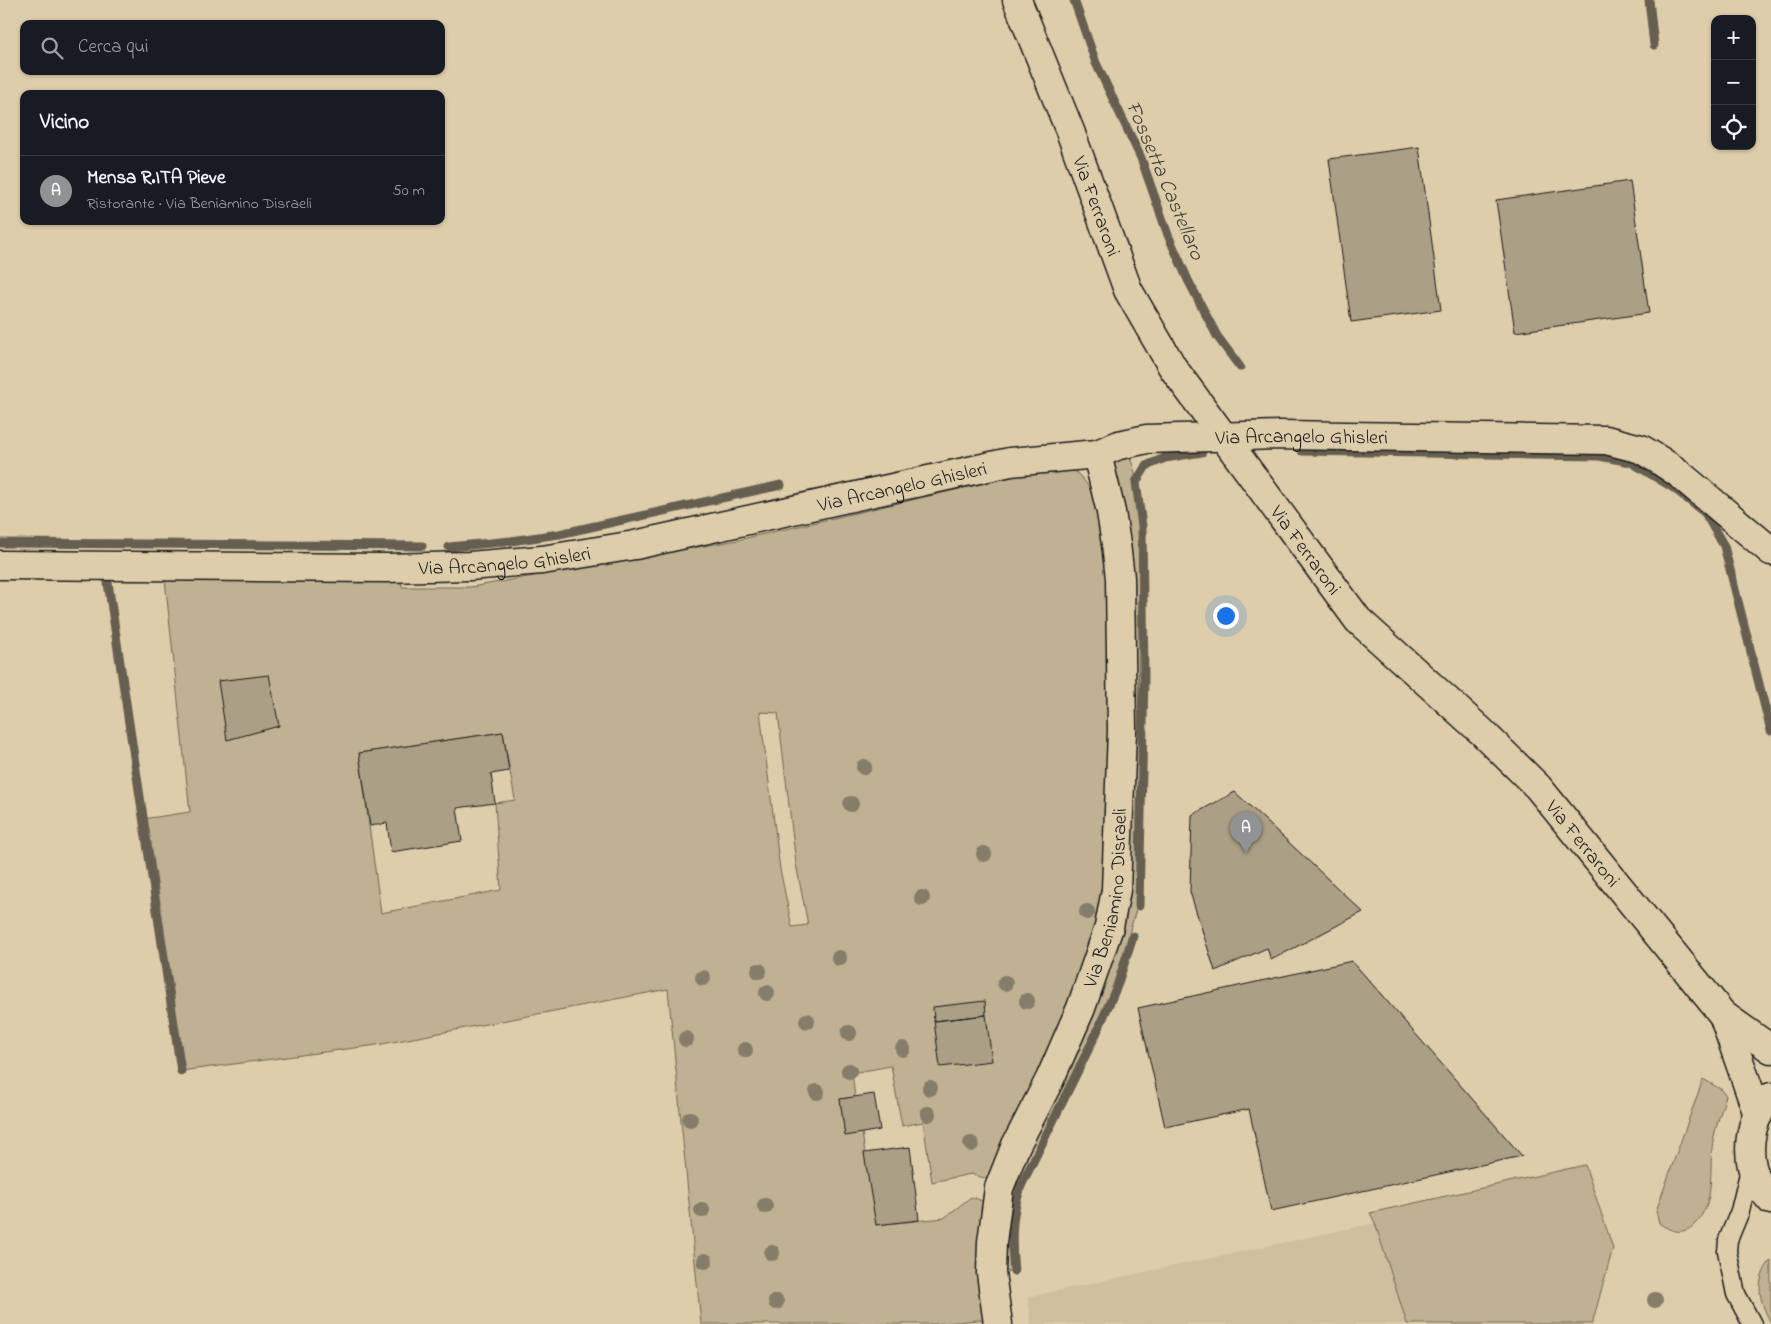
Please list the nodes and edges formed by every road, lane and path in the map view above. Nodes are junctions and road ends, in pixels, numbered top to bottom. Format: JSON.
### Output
{"nodes":[{"id":1,"x":1017,"y":0,"type":"edge"},
{"id":2,"x":1223,"y":436,"type":"junction"},
{"id":3,"x":1097,"y":454,"type":"junction"},
{"id":4,"x":1771,"y":550,"type":"edge"},
{"id":5,"x":0,"y":564,"type":"edge"},
{"id":6,"x":1723,"y":1015,"type":"junction"},
{"id":7,"x":1771,"y":1049,"type":"edge"},
{"id":8,"x":1764,"y":1106,"type":"edge"},
{"id":9,"x":1751,"y":1163,"type":"junction"},
{"id":10,"x":1771,"y":1200,"type":"edge"},
{"id":11,"x":998,"y":1324,"type":"edge"},
{"id":12,"x":1752,"y":1324,"type":"edge"}],
"edges":[{"from":1,"to":2,"type":"street","name":"Via Ferraroni"},
{"from":2,"to":3,"type":"street","name":"Via Arcangelo Ghisleri"},
{"from":2,"to":4,"type":"street","name":"Via Arcangelo Ghisleri"},
{"from":2,"to":6,"type":"street","name":"Via Ferraroni"},
{"from":3,"to":5,"type":"street","name":"Via Arcangelo Ghisleri"},
{"from":3,"to":11,"type":"street","name":"Via Beniamino Disraeli"},
{"from":6,"to":7,"type":"street"},
{"from":6,"to":8,"type":"street"},
{"from":8,"to":9,"type":"street"},
{"from":9,"to":10,"type":"street"},
{"from":9,"to":12,"type":"lane"}]}
